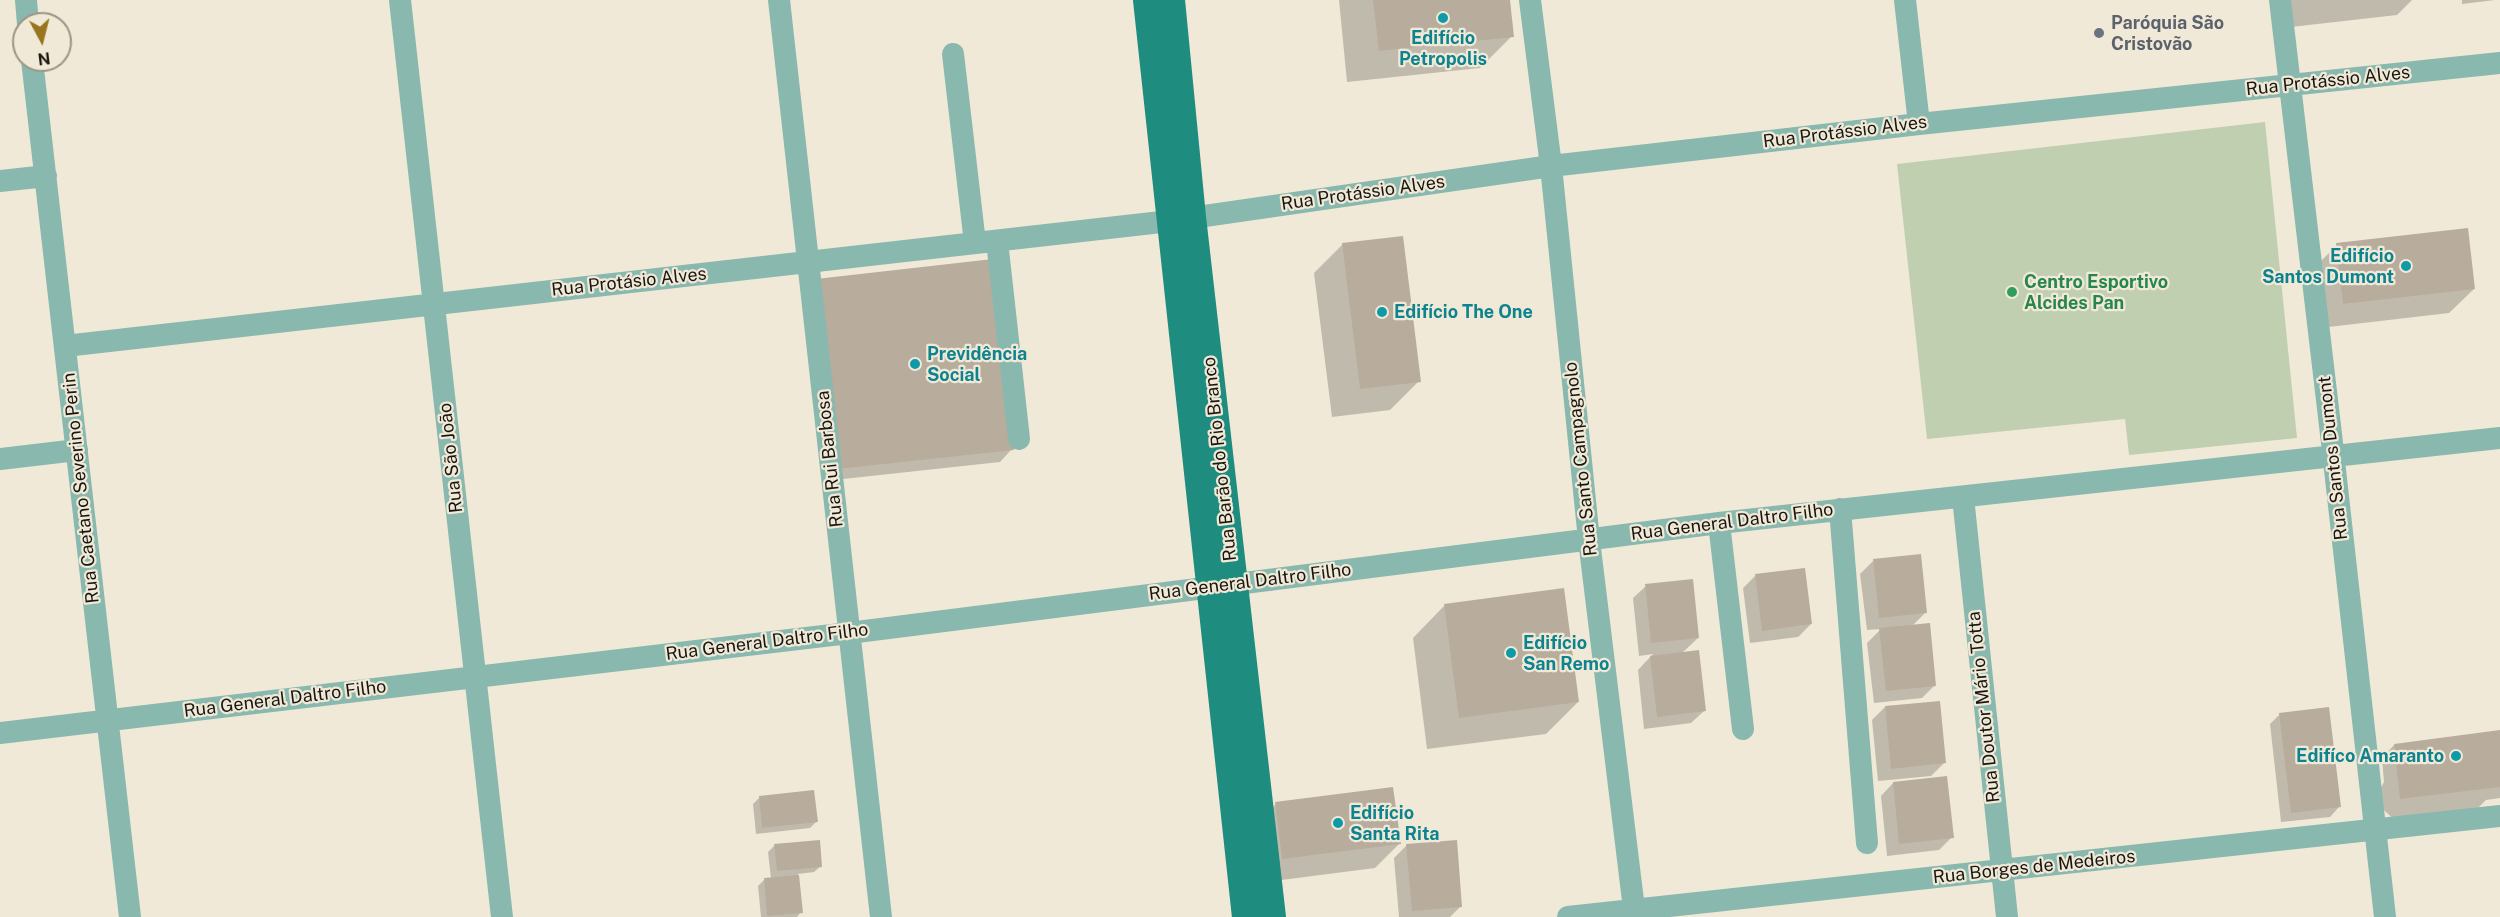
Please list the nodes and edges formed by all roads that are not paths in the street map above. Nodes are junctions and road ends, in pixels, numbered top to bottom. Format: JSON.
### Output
{"nodes":[{"id":1,"x":400,"y":0,"type":"edge"},
{"id":2,"x":779,"y":0,"type":"edge"},
{"id":3,"x":1147,"y":0,"type":"edge"},
{"id":4,"x":1171,"y":0,"type":"edge"},
{"id":5,"x":1530,"y":0,"type":"edge"},
{"id":6,"x":1905,"y":0,"type":"edge"},
{"id":7,"x":2280,"y":0,"type":"edge"},
{"id":8,"x":953,"y":54,"type":"dead end"},
{"id":9,"x":2500,"y":63,"type":"edge"},
{"id":10,"x":33,"y":72,"type":"edge"},
{"id":11,"x":2289,"y":85,"type":"junction"},
{"id":12,"x":1918,"y":124,"type":"junction"},
{"id":13,"x":1551,"y":166,"type":"junction"},
{"id":14,"x":46,"y":176,"type":"junction"},
{"id":15,"x":0,"y":181,"type":"edge"},
{"id":16,"x":1181,"y":219,"type":"junction"},
{"id":17,"x":986,"y":242,"type":"junction"},
{"id":18,"x":808,"y":262,"type":"junction"},
{"id":19,"x":434,"y":304,"type":"junction"},
{"id":20,"x":65,"y":346,"type":"junction"},
{"id":21,"x":2500,"y":438,"type":"edge"},
{"id":22,"x":1019,"y":439,"type":"dead end"},
{"id":23,"x":77,"y":450,"type":"junction"},
{"id":24,"x":2333,"y":457,"type":"junction"},
{"id":25,"x":0,"y":459,"type":"edge"},
{"id":26,"x":1963,"y":497,"type":"junction"},
{"id":27,"x":1839,"y":509,"type":"junction"},
{"id":28,"x":1719,"y":523,"type":"junction"},
{"id":29,"x":1590,"y":540,"type":"junction"},
{"id":30,"x":1221,"y":585,"type":"junction"},
{"id":31,"x":849,"y":633,"type":"junction"},
{"id":32,"x":476,"y":677,"type":"junction"},
{"id":33,"x":107,"y":720,"type":"junction"},
{"id":34,"x":1743,"y":729,"type":"dead end"},
{"id":35,"x":0,"y":733,"type":"edge"},
{"id":36,"x":2500,"y":816,"type":"edge"},
{"id":37,"x":2375,"y":830,"type":"junction"},
{"id":38,"x":1868,"y":843,"type":"dead end"},
{"id":39,"x":2001,"y":870,"type":"junction"},
{"id":40,"x":1635,"y":913,"type":"edge"},
{"id":41,"x":130,"y":917,"type":"edge"},
{"id":42,"x":502,"y":917,"type":"edge"},
{"id":43,"x":880,"y":917,"type":"edge"},
{"id":44,"x":1246,"y":917,"type":"edge"},
{"id":45,"x":1272,"y":917,"type":"edge"},
{"id":46,"x":1568,"y":917,"type":"edge"},
{"id":47,"x":2007,"y":917,"type":"edge"},
{"id":48,"x":2385,"y":917,"type":"edge"}],
"edges":[{"from":1,"to":19,"type":"street","name":"Rua São João"},
{"from":2,"to":18,"type":"street","name":"Rua Rui Barbosa"},
{"from":3,"to":16,"type":"main road","name":"Rua Barão do Rio Branco"},
{"from":4,"to":16,"type":"main road","name":"Rua Barão do Rio Branco"},
{"from":5,"to":13,"type":"street","name":"Rua Santo Campagnolo"},
{"from":6,"to":12,"type":"street"},
{"from":7,"to":11,"type":"street","name":"Rua Santos Dumont"},
{"from":8,"to":17,"type":"street"},
{"from":9,"to":11,"type":"street","name":"Rua Protássio Alves"},
{"from":10,"to":14,"type":"street","name":"Rua Caetano Severino Perin"},
{"from":11,"to":12,"type":"street","name":"Rua Protássio Alves"},
{"from":11,"to":24,"type":"street","name":"Rua Santos Dumont"},
{"from":12,"to":13,"type":"street","name":"Rua Protássio Alves"},
{"from":13,"to":16,"type":"street","name":"Rua Protássio Alves"},
{"from":13,"to":29,"type":"street","name":"Rua Santo Campagnolo"},
{"from":14,"to":15,"type":"street"},
{"from":14,"to":20,"type":"street","name":"Rua Caetano Severino Perin"},
{"from":16,"to":17,"type":"street","name":"Rua Protásio Alves"},
{"from":16,"to":30,"type":"main road","name":"Rua Barão do Rio Branco"},
{"from":17,"to":18,"type":"street","name":"Rua Protásio Alves"},
{"from":17,"to":22,"type":"street"},
{"from":18,"to":19,"type":"street","name":"Rua Protásio Alves"},
{"from":18,"to":31,"type":"street","name":"Rua Rui Barbosa"},
{"from":19,"to":20,"type":"street","name":"Rua Protásio Alves"},
{"from":19,"to":32,"type":"street","name":"Rua São João"},
{"from":20,"to":23,"type":"street","name":"Rua Caetano Severino Perin"},
{"from":21,"to":24,"type":"street","name":"Rua General Daltro Filho"},
{"from":23,"to":25,"type":"street"},
{"from":23,"to":33,"type":"street","name":"Rua Caetano Severino Perin"},
{"from":24,"to":26,"type":"street","name":"Rua General Daltro Filho"},
{"from":24,"to":37,"type":"street","name":"Rua Santos Dumont"},
{"from":26,"to":27,"type":"street","name":"Rua General Daltro Filho"},
{"from":26,"to":39,"type":"street","name":"Rua Doutor Mário Totta"},
{"from":27,"to":28,"type":"street","name":"Rua General Daltro Filho"},
{"from":27,"to":38,"type":"street"},
{"from":28,"to":29,"type":"street","name":"Rua General Daltro Filho"},
{"from":28,"to":34,"type":"street"},
{"from":29,"to":30,"type":"street","name":"Rua General Daltro Filho"},
{"from":29,"to":40,"type":"street","name":"Rua Santo Campagnolo"},
{"from":30,"to":31,"type":"street","name":"Rua General Daltro Filho"},
{"from":30,"to":44,"type":"main road","name":"Rua Barão do Rio Branco"},
{"from":30,"to":45,"type":"main road","name":"Rua Barão do Rio Branco"},
{"from":31,"to":32,"type":"street","name":"Rua General Daltro Filho"},
{"from":31,"to":43,"type":"street","name":"Rua Rui Barbosa"},
{"from":32,"to":33,"type":"street","name":"Rua General Daltro Filho"},
{"from":32,"to":42,"type":"street","name":"Rua São João"},
{"from":33,"to":35,"type":"street","name":"Rua General Daltro Filho"},
{"from":33,"to":41,"type":"street","name":"Rua Caetano Severino Perin"},
{"from":36,"to":37,"type":"street","name":"Rua Borges de Medeiros"},
{"from":37,"to":39,"type":"street","name":"Rua Borges de Medeiros"},
{"from":37,"to":48,"type":"street","name":"Rua Santos Dumont"},
{"from":39,"to":40,"type":"street","name":"Rua Borges de Medeiros"},
{"from":39,"to":47,"type":"street","name":"Rua Doutor Mário Totta"},
{"from":40,"to":46,"type":"street","name":"Rua Borges de Medeiros"}]}
